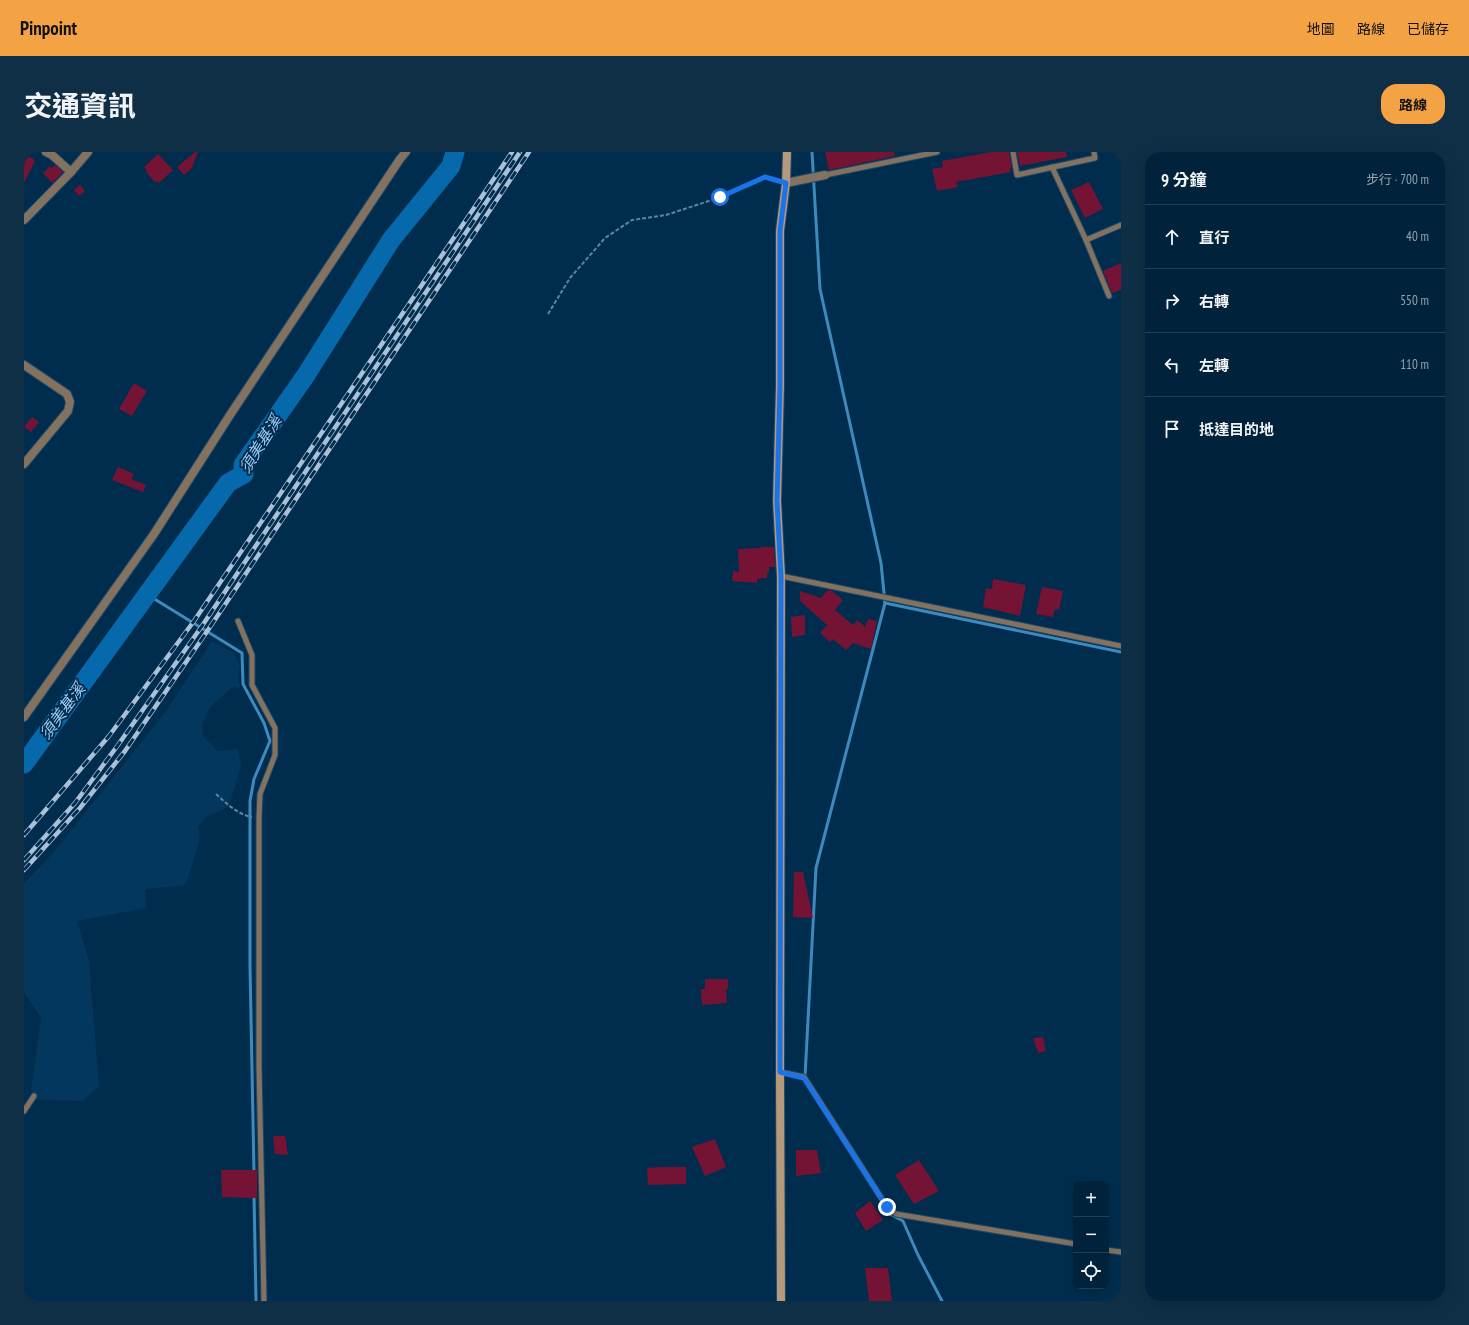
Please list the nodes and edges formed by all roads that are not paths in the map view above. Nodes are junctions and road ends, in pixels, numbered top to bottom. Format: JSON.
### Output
{"nodes":[{"id":1,"x":46,"y":152,"type":"edge"},
{"id":2,"x":88,"y":152,"type":"edge"},
{"id":3,"x":406,"y":152,"type":"edge"},
{"id":4,"x":787,"y":152,"type":"edge"},
{"id":5,"x":937,"y":152,"type":"edge"},
{"id":6,"x":1013,"y":152,"type":"edge"},
{"id":7,"x":1094,"y":152,"type":"edge"},
{"id":8,"x":1052,"y":167,"type":"junction"},
{"id":9,"x":71,"y":172,"type":"junction"},
{"id":10,"x":826,"y":175,"type":"joint"},
{"id":11,"x":786,"y":183,"type":"junction"},
{"id":12,"x":24,"y":220,"type":"edge"},
{"id":13,"x":1121,"y":225,"type":"edge"},
{"id":14,"x":1086,"y":240,"type":"junction"},
{"id":15,"x":1109,"y":296,"type":"dead end"},
{"id":16,"x":24,"y":366,"type":"edge"},
{"id":17,"x":24,"y":464,"type":"edge"},
{"id":18,"x":781,"y":576,"type":"junction"},
{"id":19,"x":238,"y":621,"type":"dead end"},
{"id":20,"x":1121,"y":646,"type":"edge"},
{"id":21,"x":24,"y":717,"type":"edge"},
{"id":22,"x":780,"y":1072,"type":"junction"},
{"id":23,"x":34,"y":1096,"type":"dead end"},
{"id":24,"x":24,"y":1111,"type":"edge"},
{"id":25,"x":1073,"y":1244,"type":"edge"},
{"id":26,"x":1109,"y":1250,"type":"edge"},
{"id":27,"x":1121,"y":1252,"type":"edge"},
{"id":28,"x":264,"y":1301,"type":"edge"},
{"id":29,"x":781,"y":1301,"type":"edge"}],
"edges":[{"from":1,"to":9,"type":"street"},
{"from":2,"to":9,"type":"street"},
{"from":3,"to":21,"type":"street"},
{"from":4,"to":11,"type":"street"},
{"from":5,"to":10,"type":"lane"},
{"from":6,"to":8,"type":"lane"},
{"from":7,"to":8,"type":"lane"},
{"from":8,"to":14,"type":"lane"},
{"from":9,"to":12,"type":"street"},
{"from":10,"to":11,"type":"street"},
{"from":11,"to":18,"type":"street"},
{"from":13,"to":14,"type":"lane"},
{"from":14,"to":15,"type":"lane"},
{"from":16,"to":17,"type":"street"},
{"from":18,"to":20,"type":"lane"},
{"from":18,"to":22,"type":"street"},
{"from":19,"to":28,"type":"lane"},
{"from":22,"to":25,"type":"lane"},
{"from":22,"to":29,"type":"street"},
{"from":23,"to":24,"type":"lane"},
{"from":26,"to":27,"type":"lane"}]}
